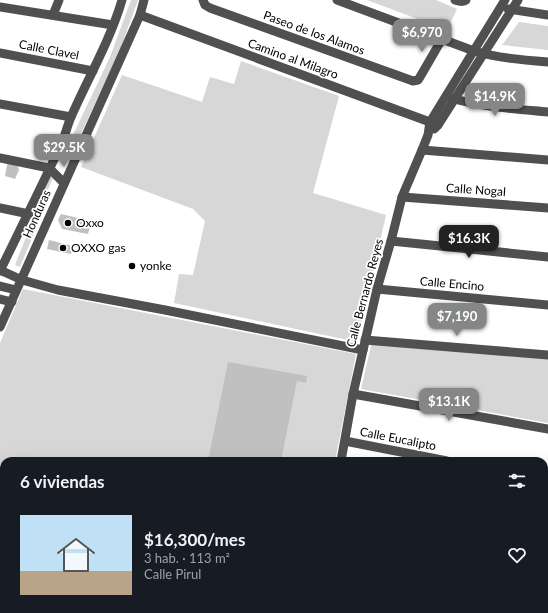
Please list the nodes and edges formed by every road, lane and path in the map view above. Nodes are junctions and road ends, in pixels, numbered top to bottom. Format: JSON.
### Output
{"nodes":[{"id":1,"x":59,"y":0,"type":"edge"},
{"id":2,"x":122,"y":0,"type":"edge"},
{"id":3,"x":144,"y":0,"type":"edge"},
{"id":4,"x":203,"y":0,"type":"edge"},
{"id":5,"x":337,"y":0,"type":"edge"},
{"id":6,"x":455,"y":0,"type":"edge"},
{"id":7,"x":518,"y":0,"type":"edge"},
{"id":8,"x":466,"y":1,"type":"edge"},
{"id":9,"x":503,"y":4,"type":"edge"},
{"id":10,"x":5,"y":5,"type":"edge"},
{"id":11,"x":512,"y":10,"type":"junction"},
{"id":12,"x":53,"y":15,"type":"junction"},
{"id":13,"x":140,"y":15,"type":"junction"},
{"id":14,"x":548,"y":15,"type":"edge"},
{"id":15,"x":113,"y":25,"type":"junction"},
{"id":16,"x":442,"y":39,"type":"junction"},
{"id":17,"x":479,"y":52,"type":"junction"},
{"id":18,"x":0,"y":53,"type":"edge"},
{"id":19,"x":548,"y":62,"type":"edge"},
{"id":20,"x":93,"y":71,"type":"junction"},
{"id":21,"x":450,"y":98,"type":"junction"},
{"id":22,"x":0,"y":104,"type":"edge"},
{"id":23,"x":548,"y":112,"type":"edge"},
{"id":24,"x":71,"y":117,"type":"junction"},
{"id":25,"x":434,"y":124,"type":"junction"},
{"id":26,"x":63,"y":139,"type":"junction"},
{"id":27,"x":80,"y":148,"type":"junction"},
{"id":28,"x":422,"y":150,"type":"junction"},
{"id":29,"x":0,"y":158,"type":"edge"},
{"id":30,"x":548,"y":160,"type":"edge"},
{"id":31,"x":49,"y":168,"type":"junction"},
{"id":32,"x":64,"y":183,"type":"junction"},
{"id":33,"x":402,"y":197,"type":"junction"},
{"id":34,"x":0,"y":208,"type":"edge"},
{"id":35,"x":548,"y":208,"type":"edge"},
{"id":36,"x":29,"y":214,"type":"junction"},
{"id":37,"x":391,"y":241,"type":"junction"},
{"id":38,"x":548,"y":257,"type":"edge"},
{"id":39,"x":0,"y":270,"type":"edge"},
{"id":40,"x":22,"y":280,"type":"junction"},
{"id":41,"x":0,"y":286,"type":"edge"},
{"id":42,"x":378,"y":288,"type":"junction"},
{"id":43,"x":16,"y":290,"type":"junction"},
{"id":44,"x":0,"y":298,"type":"edge"},
{"id":45,"x":12,"y":302,"type":"junction"},
{"id":46,"x":548,"y":305,"type":"edge"},
{"id":47,"x":3,"y":311,"type":"edge"},
{"id":48,"x":0,"y":327,"type":"edge"},
{"id":49,"x":365,"y":340,"type":"junction"},
{"id":50,"x":362,"y":350,"type":"junction"},
{"id":51,"x":548,"y":355,"type":"edge"},
{"id":52,"x":353,"y":394,"type":"junction"},
{"id":53,"x":548,"y":429,"type":"edge"},
{"id":54,"x":345,"y":441,"type":"junction"},
{"id":55,"x":342,"y":457,"type":"edge"},
{"id":56,"x":427,"y":457,"type":"edge"}],
"edges":[{"from":1,"to":12,"type":"street"},
{"from":2,"to":15,"type":"street","name":"Honduras"},
{"from":3,"to":13,"type":"street","name":"Honduras"},
{"from":4,"to":16,"type":"street","name":"Paseo de los Alamos"},
{"from":5,"to":16,"type":"street"},
{"from":6,"to":8,"type":"street"},
{"from":7,"to":11,"type":"street","name":"Calle Bernardo Reyes"},
{"from":9,"to":11,"type":"street"},
{"from":9,"to":17,"type":"street","name":"Calle Bernardo Reyes"},
{"from":10,"to":12,"type":"street"},
{"from":11,"to":14,"type":"street"},
{"from":11,"to":17,"type":"street","name":"Calle Bernardo Reyes"},
{"from":12,"to":15,"type":"street"},
{"from":13,"to":25,"type":"street","name":"Camino al Milagro"},
{"from":13,"to":27,"type":"street","name":"Honduras"},
{"from":15,"to":20,"type":"street","name":"Honduras"},
{"from":16,"to":17,"type":"street"},
{"from":17,"to":19,"type":"street"},
{"from":17,"to":21,"type":"street","name":"Calle Bernardo Reyes"},
{"from":18,"to":20,"type":"street","name":"Calle Clavel"},
{"from":20,"to":24,"type":"street","name":"Honduras"},
{"from":21,"to":23,"type":"street"},
{"from":21,"to":25,"type":"street","name":"Calle Bernardo Reyes"},
{"from":22,"to":24,"type":"street"},
{"from":24,"to":26,"type":"street","name":"Honduras"},
{"from":25,"to":28,"type":"street","name":"Calle Bernardo Reyes"},
{"from":26,"to":27,"type":"street"},
{"from":26,"to":31,"type":"street","name":"Honduras"},
{"from":27,"to":32,"type":"street","name":"Honduras"},
{"from":28,"to":30,"type":"street"},
{"from":28,"to":33,"type":"street","name":"Calle Bernardo Reyes"},
{"from":29,"to":31,"type":"street"},
{"from":31,"to":32,"type":"street"},
{"from":31,"to":36,"type":"street","name":"Honduras"},
{"from":32,"to":40,"type":"street","name":"Honduras"},
{"from":33,"to":35,"type":"street","name":"Calle Nogal"},
{"from":33,"to":37,"type":"street","name":"Calle Bernardo Reyes"},
{"from":34,"to":36,"type":"street"},
{"from":36,"to":39,"type":"street","name":"Honduras"},
{"from":37,"to":38,"type":"street"},
{"from":37,"to":42,"type":"street","name":"Calle Bernardo Reyes"},
{"from":39,"to":40,"type":"street"},
{"from":40,"to":43,"type":"street","name":"Honduras"},
{"from":40,"to":50,"type":"street"},
{"from":41,"to":43,"type":"street"},
{"from":42,"to":46,"type":"street","name":"Calle Encino"},
{"from":42,"to":49,"type":"street","name":"Calle Bernardo Reyes"},
{"from":43,"to":45,"type":"street","name":"Honduras"},
{"from":44,"to":45,"type":"street"},
{"from":45,"to":47,"type":"street","name":"Honduras"},
{"from":47,"to":48,"type":"street","name":"Honduras"},
{"from":49,"to":50,"type":"street","name":"Calle Bernardo Reyes"},
{"from":49,"to":51,"type":"street"},
{"from":50,"to":52,"type":"street","name":"Calle Bernardo Reyes"},
{"from":52,"to":53,"type":"street"},
{"from":52,"to":54,"type":"street","name":"Calle Bernardo Reyes"},
{"from":54,"to":55,"type":"street","name":"Calle Bernardo Reyes"},
{"from":54,"to":56,"type":"street","name":"Calle Eucalipto"}]}
